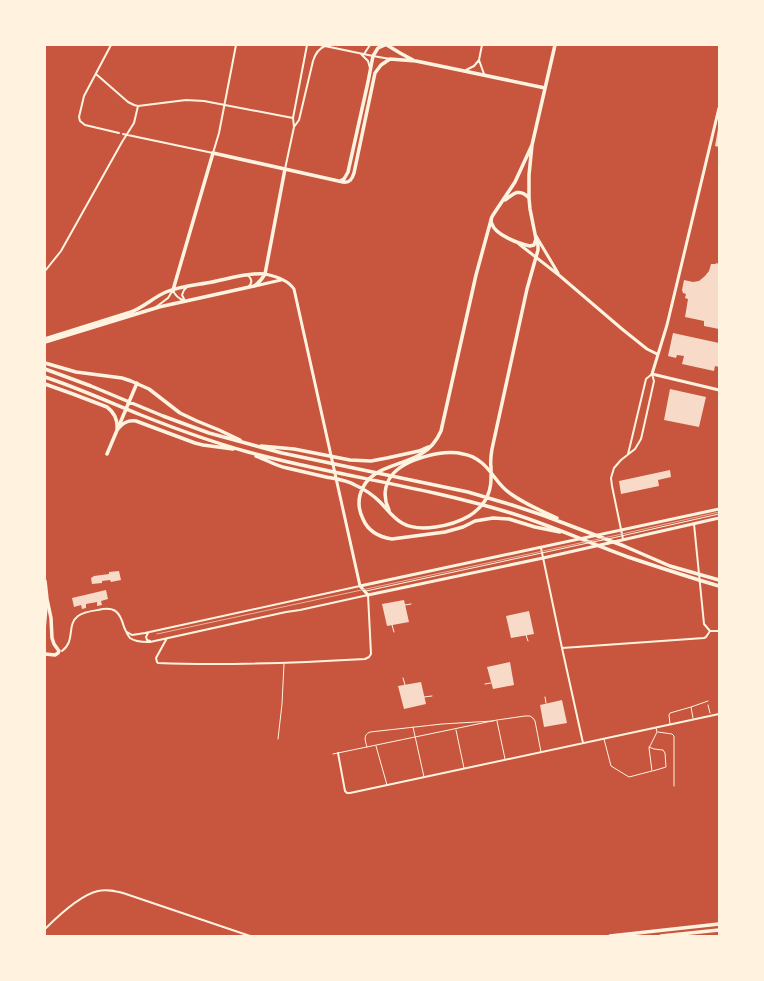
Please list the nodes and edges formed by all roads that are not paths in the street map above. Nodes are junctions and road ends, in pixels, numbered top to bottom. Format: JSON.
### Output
{"nodes":[{"id":1,"x":111,"y":45,"type":"edge"},
{"id":2,"x":236,"y":45,"type":"edge"},
{"id":3,"x":307,"y":45,"type":"edge"},
{"id":4,"x":320,"y":45,"type":"edge"},
{"id":5,"x":370,"y":45,"type":"edge"},
{"id":6,"x":386,"y":45,"type":"edge"},
{"id":7,"x":482,"y":45,"type":"edge"},
{"id":8,"x":555,"y":45,"type":"edge"},
{"id":9,"x":325,"y":46,"type":"junction"},
{"id":10,"x":360,"y":53,"type":"junction"},
{"id":11,"x":364,"y":54,"type":"junction"},
{"id":12,"x":373,"y":56,"type":"junction"},
{"id":13,"x":390,"y":59,"type":"junction"},
{"id":14,"x":479,"y":60,"type":"junction"},
{"id":15,"x":416,"y":61,"type":"junction"},
{"id":16,"x":370,"y":70,"type":"junction"},
{"id":17,"x":465,"y":71,"type":"junction"},
{"id":18,"x":96,"y":74,"type":"junction"},
{"id":19,"x":484,"y":75,"type":"junction"},
{"id":20,"x":545,"y":88,"type":"junction"},
{"id":21,"x":225,"y":105,"type":"junction"},
{"id":22,"x":138,"y":106,"type":"junction"},
{"id":23,"x":719,"y":108,"type":"edge"},
{"id":24,"x":293,"y":118,"type":"junction"},
{"id":25,"x":294,"y":127,"type":"junction"},
{"id":26,"x":119,"y":133,"type":"dead end"},
{"id":27,"x":123,"y":134,"type":"dead end"},
{"id":28,"x":127,"y":135,"type":"junction"},
{"id":29,"x":532,"y":145,"type":"junction"},
{"id":30,"x":214,"y":153,"type":"junction"},
{"id":31,"x":285,"y":169,"type":"junction"},
{"id":32,"x":340,"y":181,"type":"junction"},
{"id":33,"x":529,"y":198,"type":"junction"},
{"id":34,"x":502,"y":201,"type":"junction"},
{"id":35,"x":491,"y":220,"type":"junction"},
{"id":36,"x":536,"y":238,"type":"junction"},
{"id":37,"x":514,"y":241,"type":"junction"},
{"id":38,"x":536,"y":256,"type":"junction"},
{"id":39,"x":45,"y":271,"type":"edge"},
{"id":40,"x":265,"y":274,"type":"junction"},
{"id":41,"x":247,"y":275,"type":"junction"},
{"id":42,"x":560,"y":276,"type":"junction"},
{"id":43,"x":282,"y":280,"type":"junction"},
{"id":44,"x":254,"y":286,"type":"junction"},
{"id":45,"x":187,"y":287,"type":"junction"},
{"id":46,"x":247,"y":287,"type":"junction"},
{"id":47,"x":173,"y":290,"type":"junction"},
{"id":48,"x":186,"y":301,"type":"junction"},
{"id":49,"x":150,"y":310,"type":"junction"},
{"id":50,"x":132,"y":314,"type":"junction"},
{"id":51,"x":45,"y":339,"type":"edge"},
{"id":52,"x":45,"y":342,"type":"edge"},
{"id":53,"x":657,"y":354,"type":"junction"},
{"id":54,"x":45,"y":363,"type":"edge"},
{"id":55,"x":45,"y":369,"type":"edge"},
{"id":56,"x":652,"y":374,"type":"junction"},
{"id":57,"x":45,"y":377,"type":"edge"},
{"id":58,"x":137,"y":383,"type":"junction"},
{"id":59,"x":45,"y":384,"type":"edge"},
{"id":60,"x":719,"y":390,"type":"edge"},
{"id":61,"x":117,"y":430,"type":"junction"},
{"id":62,"x":436,"y":439,"type":"junction"},
{"id":63,"x":250,"y":445,"type":"junction"},
{"id":64,"x":247,"y":452,"type":"junction"},
{"id":65,"x":107,"y":454,"type":"dead end"},
{"id":66,"x":628,"y":454,"type":"junction"},
{"id":67,"x":719,"y":509,"type":"edge"},
{"id":68,"x":391,"y":514,"type":"junction"},
{"id":69,"x":719,"y":514,"type":"edge"},
{"id":70,"x":719,"y":518,"type":"edge"},
{"id":71,"x":694,"y":524,"type":"junction"},
{"id":72,"x":572,"y":526,"type":"junction"},
{"id":73,"x":621,"y":530,"type":"junction"},
{"id":74,"x":568,"y":534,"type":"junction"},
{"id":75,"x":622,"y":538,"type":"junction"},
{"id":76,"x":541,"y":548,"type":"junction"},
{"id":77,"x":542,"y":553,"type":"junction"},
{"id":78,"x":543,"y":558,"type":"junction"},
{"id":79,"x":719,"y":580,"type":"edge"},
{"id":80,"x":45,"y":581,"type":"edge"},
{"id":81,"x":360,"y":586,"type":"junction"},
{"id":82,"x":719,"y":586,"type":"edge"},
{"id":83,"x":364,"y":591,"type":"junction"},
{"id":84,"x":368,"y":595,"type":"junction"},
{"id":85,"x":47,"y":599,"type":"junction"},
{"id":86,"x":45,"y":627,"type":"edge"},
{"id":87,"x":124,"y":628,"type":"junction"},
{"id":88,"x":710,"y":631,"type":"junction"},
{"id":89,"x":719,"y":631,"type":"edge"},
{"id":90,"x":149,"y":632,"type":"junction"},
{"id":91,"x":166,"y":638,"type":"junction"},
{"id":92,"x":152,"y":641,"type":"junction"},
{"id":93,"x":562,"y":648,"type":"junction"},
{"id":94,"x":62,"y":651,"type":"dead end"},
{"id":95,"x":45,"y":654,"type":"edge"},
{"id":96,"x":284,"y":663,"type":"junction"},
{"id":97,"x":708,"y":701,"type":"road end"},
{"id":98,"x":691,"y":708,"type":"junction"},
{"id":99,"x":719,"y":714,"type":"edge"},
{"id":100,"x":693,"y":719,"type":"junction"},
{"id":101,"x":497,"y":720,"type":"junction"},
{"id":102,"x":670,"y":724,"type":"junction"},
{"id":103,"x":413,"y":727,"type":"junction"},
{"id":104,"x":656,"y":727,"type":"junction"},
{"id":105,"x":455,"y":729,"type":"junction"},
{"id":106,"x":657,"y":732,"type":"junction"},
{"id":107,"x":415,"y":738,"type":"junction"},
{"id":108,"x":278,"y":739,"type":"dead end"},
{"id":109,"x":604,"y":739,"type":"junction"},
{"id":110,"x":583,"y":743,"type":"junction"},
{"id":111,"x":376,"y":746,"type":"junction"},
{"id":112,"x":649,"y":747,"type":"junction"},
{"id":113,"x":367,"y":748,"type":"junction"},
{"id":114,"x":542,"y":752,"type":"junction"},
{"id":115,"x":338,"y":753,"type":"junction"},
{"id":116,"x":334,"y":754,"type":"dead end"},
{"id":117,"x":505,"y":760,"type":"junction"},
{"id":118,"x":464,"y":769,"type":"junction"},
{"id":119,"x":652,"y":771,"type":"junction"},
{"id":120,"x":424,"y":778,"type":"junction"},
{"id":121,"x":387,"y":785,"type":"junction"},
{"id":122,"x":674,"y":786,"type":"dead end"},
{"id":123,"x":719,"y":924,"type":"edge"},
{"id":124,"x":45,"y":929,"type":"edge"},
{"id":125,"x":719,"y":930,"type":"edge"},
{"id":126,"x":250,"y":936,"type":"edge"},
{"id":127,"x":610,"y":936,"type":"edge"},
{"id":128,"x":661,"y":936,"type":"edge"}],
"edges":[{"from":1,"to":18,"type":"street"},
{"from":2,"to":21,"type":"street"},
{"from":3,"to":24,"type":"street"},
{"from":4,"to":9,"type":"street"},
{"from":5,"to":11,"type":"street"},
{"from":6,"to":12,"type":"main road"},
{"from":6,"to":15,"type":"main road"},
{"from":7,"to":14,"type":"street"},
{"from":8,"to":20,"type":"main road"},
{"from":9,"to":10,"type":"street"},
{"from":9,"to":25,"type":"street"},
{"from":10,"to":11,"type":"street"},
{"from":10,"to":16,"type":"street"},
{"from":11,"to":12,"type":"street"},
{"from":12,"to":13,"type":"street"},
{"from":12,"to":16,"type":"main road"},
{"from":13,"to":15,"type":"main road"},
{"from":13,"to":32,"type":"main road"},
{"from":14,"to":17,"type":"street"},
{"from":14,"to":19,"type":"street"},
{"from":15,"to":17,"type":"main road"},
{"from":16,"to":32,"type":"main road"},
{"from":17,"to":19,"type":"main road"},
{"from":18,"to":22,"type":"street"},
{"from":18,"to":26,"type":"street"},
{"from":19,"to":20,"type":"main road"},
{"from":20,"to":29,"type":"main road"},
{"from":21,"to":22,"type":"street"},
{"from":21,"to":24,"type":"street"},
{"from":21,"to":30,"type":"street"},
{"from":22,"to":28,"type":"street"},
{"from":23,"to":53,"type":"main road"},
{"from":24,"to":25,"type":"street"},
{"from":25,"to":31,"type":"street"},
{"from":27,"to":28,"type":"street"},
{"from":28,"to":30,"type":"street"},
{"from":28,"to":39,"type":"street"},
{"from":29,"to":33,"type":"main road"},
{"from":29,"to":34,"type":"main road"},
{"from":30,"to":31,"type":"main road"},
{"from":30,"to":47,"type":"main road"},
{"from":31,"to":32,"type":"main road"},
{"from":31,"to":40,"type":"main road"},
{"from":33,"to":34,"type":"main road"},
{"from":33,"to":36,"type":"main road"},
{"from":34,"to":35,"type":"main road"},
{"from":35,"to":37,"type":"main road"},
{"from":35,"to":62,"type":"main road"},
{"from":36,"to":37,"type":"main road"},
{"from":36,"to":38,"type":"main road"},
{"from":36,"to":42,"type":"main road"},
{"from":37,"to":38,"type":"main road"},
{"from":38,"to":42,"type":"main road"},
{"from":38,"to":68,"type":"main road"},
{"from":40,"to":41,"type":"main road"},
{"from":40,"to":43,"type":"main road"},
{"from":40,"to":44,"type":"main road"},
{"from":41,"to":45,"type":"main road"},
{"from":41,"to":46,"type":"street"},
{"from":42,"to":53,"type":"main road"},
{"from":43,"to":44,"type":"main road"},
{"from":43,"to":81,"type":"main road"},
{"from":44,"to":46,"type":"main road"},
{"from":45,"to":47,"type":"main road"},
{"from":45,"to":48,"type":"street"},
{"from":46,"to":48,"type":"main road"},
{"from":47,"to":48,"type":"street"},
{"from":47,"to":49,"type":"street"},
{"from":47,"to":50,"type":"main road"},
{"from":48,"to":49,"type":"main road"},
{"from":49,"to":50,"type":"main road"},
{"from":50,"to":51,"type":"main road"},
{"from":50,"to":52,"type":"main road"},
{"from":53,"to":56,"type":"main road"},
{"from":54,"to":58,"type":"main road"},
{"from":55,"to":63,"type":"main road"},
{"from":56,"to":60,"type":"main road"},
{"from":56,"to":66,"type":"street"},
{"from":56,"to":66,"type":"street"},
{"from":57,"to":64,"type":"main road"},
{"from":58,"to":61,"type":"main road"},
{"from":58,"to":63,"type":"main road"},
{"from":59,"to":61,"type":"main road"},
{"from":61,"to":64,"type":"main road"},
{"from":61,"to":65,"type":"main road"},
{"from":62,"to":63,"type":"main road"},
{"from":62,"to":74,"type":"main road"},
{"from":63,"to":72,"type":"main road"},
{"from":64,"to":68,"type":"main road"},
{"from":64,"to":74,"type":"main road"},
{"from":66,"to":73,"type":"street"},
{"from":67,"to":73,"type":"main road"},
{"from":68,"to":72,"type":"main road"},
{"from":69,"to":75,"type":"lane"},
{"from":70,"to":71,"type":"main road"},
{"from":71,"to":75,"type":"main road"},
{"from":71,"to":88,"type":"street"},
{"from":72,"to":79,"type":"main road"},
{"from":73,"to":75,"type":"street"},
{"from":73,"to":76,"type":"main road"},
{"from":74,"to":82,"type":"main road"},
{"from":75,"to":77,"type":"lane"},
{"from":75,"to":78,"type":"main road"},
{"from":76,"to":77,"type":"street"},
{"from":76,"to":81,"type":"main road"},
{"from":77,"to":78,"type":"street"},
{"from":77,"to":83,"type":"lane"},
{"from":78,"to":84,"type":"main road"},
{"from":78,"to":93,"type":"street"},
{"from":80,"to":85,"type":"main road"},
{"from":81,"to":83,"type":"main road"},
{"from":81,"to":90,"type":"street"},
{"from":83,"to":84,"type":"main road"},
{"from":84,"to":91,"type":"street"},
{"from":84,"to":96,"type":"street"},
{"from":85,"to":86,"type":"street"},
{"from":85,"to":95,"type":"main road"},
{"from":87,"to":90,"type":"street"},
{"from":87,"to":92,"type":"street"},
{"from":87,"to":94,"type":"street"},
{"from":88,"to":89,"type":"street"},
{"from":88,"to":93,"type":"street"},
{"from":90,"to":92,"type":"street"},
{"from":91,"to":92,"type":"street"},
{"from":91,"to":96,"type":"street"},
{"from":93,"to":110,"type":"street"},
{"from":96,"to":108,"type":"lane"},
{"from":97,"to":98,"type":"lane"},
{"from":98,"to":100,"type":"lane"},
{"from":98,"to":102,"type":"lane"},
{"from":99,"to":100,"type":"street"},
{"from":100,"to":102,"type":"street"},
{"from":101,"to":103,"type":"lane"},
{"from":101,"to":105,"type":"lane"},
{"from":101,"to":114,"type":"lane"},
{"from":101,"to":117,"type":"lane"},
{"from":102,"to":104,"type":"street"},
{"from":103,"to":107,"type":"lane"},
{"from":103,"to":113,"type":"lane"},
{"from":104,"to":106,"type":"lane"},
{"from":104,"to":109,"type":"street"},
{"from":105,"to":107,"type":"lane"},
{"from":105,"to":118,"type":"lane"},
{"from":106,"to":112,"type":"lane"},
{"from":106,"to":122,"type":"lane"},
{"from":107,"to":111,"type":"lane"},
{"from":107,"to":120,"type":"lane"},
{"from":109,"to":110,"type":"street"},
{"from":109,"to":119,"type":"lane"},
{"from":110,"to":114,"type":"street"},
{"from":111,"to":113,"type":"lane"},
{"from":111,"to":121,"type":"lane"},
{"from":112,"to":119,"type":"lane"},
{"from":112,"to":119,"type":"lane"},
{"from":113,"to":115,"type":"lane"},
{"from":114,"to":117,"type":"street"},
{"from":115,"to":116,"type":"lane"},
{"from":115,"to":121,"type":"street"},
{"from":117,"to":118,"type":"street"},
{"from":118,"to":120,"type":"street"},
{"from":120,"to":121,"type":"street"},
{"from":123,"to":127,"type":"main road"},
{"from":124,"to":126,"type":"street"},
{"from":125,"to":128,"type":"main road"}]}
